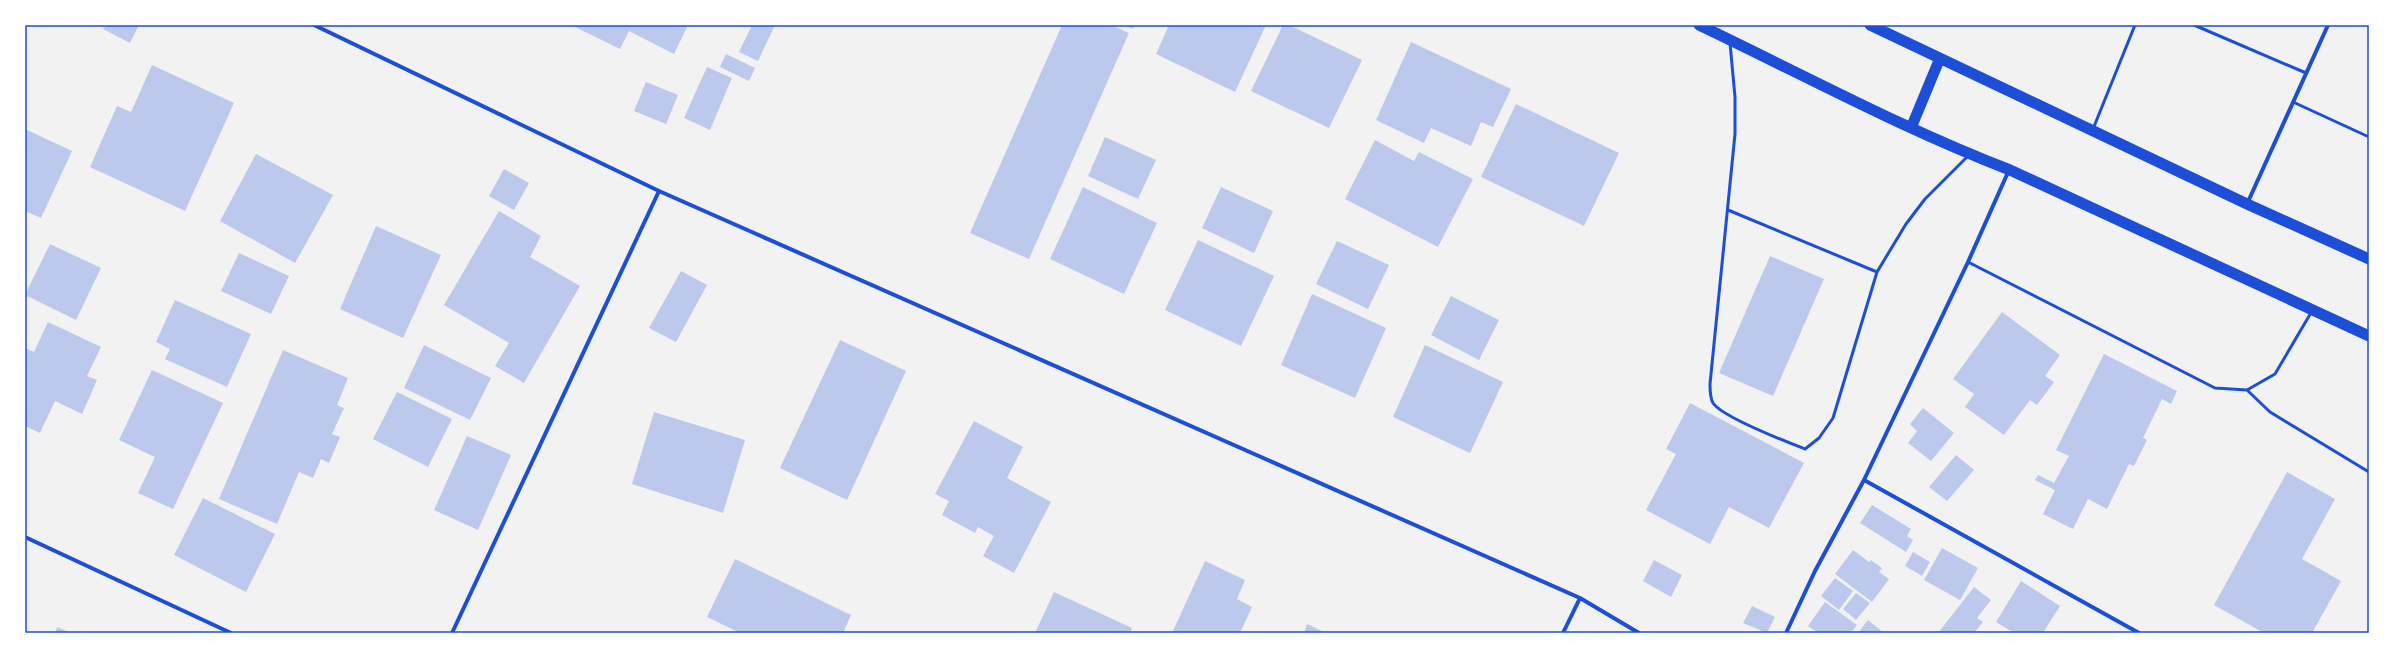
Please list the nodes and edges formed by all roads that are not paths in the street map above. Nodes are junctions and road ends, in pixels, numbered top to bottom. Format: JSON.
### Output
{"nodes":[{"id":1,"x":314,"y":25,"type":"edge"},
{"id":2,"x":1700,"y":25,"type":"edge"},
{"id":3,"x":1870,"y":25,"type":"edge"},
{"id":4,"x":2135,"y":25,"type":"edge"},
{"id":5,"x":2194,"y":25,"type":"edge"},
{"id":6,"x":2328,"y":25,"type":"edge"},
{"id":7,"x":1729,"y":39,"type":"junction"},
{"id":8,"x":1940,"y":58,"type":"junction"},
{"id":9,"x":2306,"y":73,"type":"junction"},
{"id":10,"x":2293,"y":102,"type":"junction"},
{"id":11,"x":1911,"y":128,"type":"junction"},
{"id":12,"x":2092,"y":130,"type":"junction"},
{"id":13,"x":2369,"y":137,"type":"edge"},
{"id":14,"x":1970,"y":154,"type":"junction"},
{"id":15,"x":2010,"y":170,"type":"junction"},
{"id":16,"x":659,"y":190,"type":"junction"},
{"id":17,"x":2247,"y":204,"type":"junction"},
{"id":18,"x":1728,"y":210,"type":"junction"},
{"id":19,"x":2369,"y":259,"type":"edge"},
{"id":20,"x":1968,"y":262,"type":"junction"},
{"id":21,"x":1876,"y":272,"type":"junction"},
{"id":22,"x":2313,"y":311,"type":"junction"},
{"id":23,"x":2369,"y":336,"type":"edge"},
{"id":24,"x":2247,"y":390,"type":"junction"},
{"id":25,"x":2369,"y":472,"type":"edge"},
{"id":26,"x":1864,"y":480,"type":"junction"},
{"id":27,"x":25,"y":538,"type":"edge"},
{"id":28,"x":1580,"y":598,"type":"junction"},
{"id":29,"x":231,"y":633,"type":"edge"},
{"id":30,"x":452,"y":633,"type":"edge"},
{"id":31,"x":1564,"y":633,"type":"edge"},
{"id":32,"x":1639,"y":633,"type":"edge"},
{"id":33,"x":1786,"y":633,"type":"edge"},
{"id":34,"x":2139,"y":633,"type":"edge"}],
"edges":[{"from":1,"to":16,"type":"street"},
{"from":2,"to":7,"type":"highway"},
{"from":3,"to":8,"type":"highway"},
{"from":4,"to":12,"type":"lane"},
{"from":5,"to":9,"type":"lane"},
{"from":6,"to":9,"type":"street"},
{"from":7,"to":11,"type":"highway"},
{"from":7,"to":18,"type":"lane"},
{"from":8,"to":11,"type":"highway"},
{"from":8,"to":12,"type":"highway"},
{"from":9,"to":10,"type":"street"},
{"from":10,"to":13,"type":"lane"},
{"from":10,"to":17,"type":"street"},
{"from":11,"to":14,"type":"highway"},
{"from":12,"to":17,"type":"highway"},
{"from":14,"to":15,"type":"highway"},
{"from":14,"to":21,"type":"lane"},
{"from":15,"to":20,"type":"street"},
{"from":15,"to":22,"type":"highway"},
{"from":16,"to":28,"type":"street"},
{"from":16,"to":30,"type":"street"},
{"from":17,"to":19,"type":"highway"},
{"from":18,"to":21,"type":"lane"},
{"from":18,"to":21,"type":"lane"},
{"from":20,"to":24,"type":"lane"},
{"from":20,"to":26,"type":"street"},
{"from":22,"to":23,"type":"highway"},
{"from":22,"to":24,"type":"lane"},
{"from":24,"to":25,"type":"lane"},
{"from":26,"to":33,"type":"street"},
{"from":26,"to":34,"type":"street"},
{"from":27,"to":29,"type":"street"},
{"from":28,"to":31,"type":"street"},
{"from":28,"to":32,"type":"street"}]}
